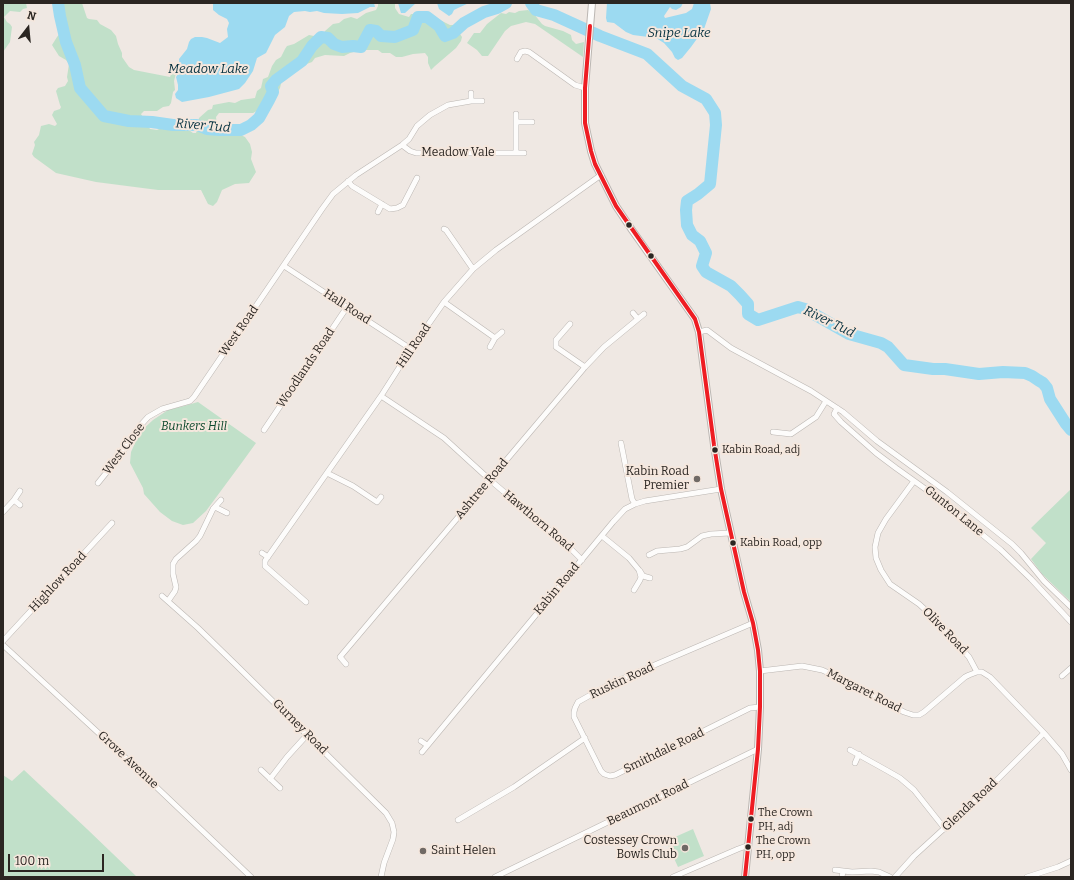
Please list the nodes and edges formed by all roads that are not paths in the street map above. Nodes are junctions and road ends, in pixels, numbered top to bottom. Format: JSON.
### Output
{"nodes":[{"id":1,"x":592,"y":3,"type":"edge"},
{"id":2,"x":517,"y":59,"type":"dead end"},
{"id":3,"x":586,"y":88,"type":"junction"},
{"id":4,"x":471,"y":93,"type":"dead end"},
{"id":5,"x":471,"y":101,"type":"junction"},
{"id":6,"x":482,"y":101,"type":"dead end"},
{"id":7,"x":516,"y":114,"type":"dead end"},
{"id":8,"x":516,"y":122,"type":"junction"},
{"id":9,"x":532,"y":122,"type":"dead end"},
{"id":10,"x":402,"y":145,"type":"junction"},
{"id":11,"x":516,"y":153,"type":"junction"},
{"id":12,"x":524,"y":153,"type":"dead end"},
{"id":13,"x":601,"y":175,"type":"junction"},
{"id":14,"x":417,"y":178,"type":"dead end"},
{"id":15,"x":348,"y":181,"type":"junction"},
{"id":16,"x":382,"y":204,"type":"junction"},
{"id":17,"x":378,"y":212,"type":"dead end"},
{"id":18,"x":444,"y":229,"type":"dead end"},
{"id":19,"x":284,"y":266,"type":"junction"},
{"id":20,"x":473,"y":269,"type":"junction"},
{"id":21,"x":444,"y":302,"type":"junction"},
{"id":22,"x":347,"y":307,"type":"junction"},
{"id":23,"x":633,"y":313,"type":"dead end"},
{"id":24,"x":644,"y":314,"type":"dead end"},
{"id":25,"x":638,"y":320,"type":"junction"},
{"id":26,"x":570,"y":324,"type":"dead end"},
{"id":27,"x":502,"y":332,"type":"dead end"},
{"id":28,"x":700,"y":332,"type":"junction"},
{"id":29,"x":495,"y":338,"type":"junction"},
{"id":30,"x":490,"y":347,"type":"dead end"},
{"id":31,"x":411,"y":349,"type":"junction"},
{"id":32,"x":586,"y":367,"type":"junction"},
{"id":33,"x":381,"y":396,"type":"junction"},
{"id":34,"x":194,"y":397,"type":"joint"},
{"id":35,"x":826,"y":401,"type":"junction"},
{"id":36,"x":837,"y":408,"type":"junction"},
{"id":37,"x":264,"y":430,"type":"dead end"},
{"id":38,"x":773,"y":432,"type":"dead end"},
{"id":39,"x":621,"y":443,"type":"dead end"},
{"id":40,"x":327,"y":473,"type":"junction"},
{"id":41,"x":490,"y":480,"type":"junction"},
{"id":42,"x":914,"y":481,"type":"junction"},
{"id":43,"x":98,"y":483,"type":"dead end"},
{"id":44,"x":721,"y":489,"type":"junction"},
{"id":45,"x":20,"y":491,"type":"dead end"},
{"id":46,"x":381,"y":497,"type":"dead end"},
{"id":47,"x":14,"y":500,"type":"junction"},
{"id":48,"x":221,"y":500,"type":"dead end"},
{"id":49,"x":20,"y":504,"type":"dead end"},
{"id":50,"x":635,"y":504,"type":"junction"},
{"id":51,"x":215,"y":507,"type":"junction"},
{"id":52,"x":3,"y":512,"type":"edge"},
{"id":53,"x":227,"y":513,"type":"dead end"},
{"id":54,"x":112,"y":523,"type":"dead end"},
{"id":55,"x":730,"y":533,"type":"junction"},
{"id":56,"x":602,"y":536,"type":"junction"},
{"id":57,"x":262,"y":552,"type":"dead end"},
{"id":58,"x":649,"y":555,"type":"dead end"},
{"id":59,"x":268,"y":556,"type":"junction"},
{"id":60,"x":582,"y":560,"type":"junction"},
{"id":61,"x":639,"y":570,"type":"junction"},
{"id":62,"x":650,"y":578,"type":"dead end"},
{"id":63,"x":634,"y":590,"type":"dead end"},
{"id":64,"x":162,"y":596,"type":"dead end"},
{"id":65,"x":168,"y":601,"type":"junction"},
{"id":66,"x":301,"y":602,"type":"dead end"},
{"id":67,"x":1071,"y":607,"type":"edge"},
{"id":68,"x":1071,"y":622,"type":"edge"},
{"id":69,"x":753,"y":623,"type":"junction"},
{"id":70,"x":3,"y":641,"type":"edge"},
{"id":71,"x":3,"y":645,"type":"edge"},
{"id":72,"x":346,"y":664,"type":"dead end"},
{"id":73,"x":1071,"y":668,"type":"edge"},
{"id":74,"x":760,"y":671,"type":"junction"},
{"id":75,"x":977,"y":672,"type":"junction"},
{"id":76,"x":1062,"y":676,"type":"dead end"},
{"id":77,"x":760,"y":707,"type":"junction"},
{"id":78,"x":1044,"y":733,"type":"junction"},
{"id":79,"x":307,"y":734,"type":"junction"},
{"id":80,"x":585,"y":738,"type":"junction"},
{"id":81,"x":421,"y":741,"type":"dead end"},
{"id":82,"x":427,"y":745,"type":"junction"},
{"id":83,"x":758,"y":749,"type":"junction"},
{"id":84,"x":850,"y":750,"type":"dead end"},
{"id":85,"x":422,"y":752,"type":"dead end"},
{"id":86,"x":859,"y":754,"type":"junction"},
{"id":87,"x":855,"y":763,"type":"dead end"},
{"id":88,"x":260,"y":770,"type":"dead end"},
{"id":89,"x":1071,"y":770,"type":"edge"},
{"id":90,"x":270,"y":779,"type":"junction"},
{"id":91,"x":280,"y":788,"type":"dead end"},
{"id":92,"x":458,"y":820,"type":"dead end"},
{"id":93,"x":944,"y":829,"type":"junction"},
{"id":94,"x":748,"y":845,"type":"junction"},
{"id":95,"x":1071,"y":861,"type":"edge"},
{"id":96,"x":835,"y":870,"type":"dead end"},
{"id":97,"x":843,"y":871,"type":"junction"},
{"id":98,"x":251,"y":877,"type":"edge"},
{"id":99,"x":381,"y":877,"type":"edge"},
{"id":100,"x":495,"y":877,"type":"edge"},
{"id":101,"x":673,"y":877,"type":"edge"},
{"id":102,"x":745,"y":877,"type":"edge"},
{"id":103,"x":842,"y":877,"type":"edge"},
{"id":104,"x":890,"y":877,"type":"edge"},
{"id":105,"x":895,"y":877,"type":"edge"},
{"id":106,"x":1027,"y":877,"type":"edge"}],
"edges":[{"from":1,"to":3,"type":"street"},
{"from":2,"to":3,"type":"street"},
{"from":3,"to":13,"type":"street"},
{"from":4,"to":5,"type":"street"},
{"from":5,"to":6,"type":"street","name":"West Road"},
{"from":5,"to":10,"type":"street","name":"West Road"},
{"from":7,"to":8,"type":"street"},
{"from":8,"to":9,"type":"street"},
{"from":8,"to":11,"type":"street"},
{"from":10,"to":11,"type":"street","name":"Meadow Vale"},
{"from":10,"to":15,"type":"street","name":"West Road"},
{"from":11,"to":12,"type":"street","name":"Meadow Vale"},
{"from":13,"to":20,"type":"street","name":"Hill Road"},
{"from":13,"to":28,"type":"street"},
{"from":14,"to":16,"type":"street"},
{"from":15,"to":16,"type":"street"},
{"from":15,"to":19,"type":"street","name":"West Road"},
{"from":16,"to":17,"type":"street"},
{"from":18,"to":20,"type":"street"},
{"from":19,"to":22,"type":"street","name":"Hall Road"},
{"from":19,"to":34,"type":"street","name":"West Road"},
{"from":20,"to":21,"type":"street","name":"Hill Road"},
{"from":21,"to":29,"type":"street"},
{"from":21,"to":31,"type":"street","name":"Hill Road"},
{"from":22,"to":31,"type":"street","name":"Hall Road"},
{"from":22,"to":37,"type":"street","name":"Woodlands Road"},
{"from":23,"to":25,"type":"street"},
{"from":24,"to":25,"type":"street","name":"Ashtree Road"},
{"from":25,"to":32,"type":"street","name":"Ashtree Road"},
{"from":26,"to":32,"type":"street"},
{"from":27,"to":29,"type":"street"},
{"from":28,"to":35,"type":"street","name":"Gunton Lane"},
{"from":28,"to":44,"type":"street"},
{"from":29,"to":30,"type":"street"},
{"from":31,"to":33,"type":"street","name":"Hill Road"},
{"from":32,"to":41,"type":"street","name":"Ashtree Road"},
{"from":33,"to":40,"type":"street","name":"Hill Road"},
{"from":33,"to":41,"type":"street","name":"Hawthorn Road"},
{"from":34,"to":43,"type":"street","name":"West Close"},
{"from":35,"to":36,"type":"street","name":"Gunton Lane"},
{"from":35,"to":38,"type":"street"},
{"from":36,"to":42,"type":"street","name":"Gunton Lane"},
{"from":36,"to":67,"type":"street","name":"Gunton Lane"},
{"from":39,"to":50,"type":"street"},
{"from":40,"to":46,"type":"street"},
{"from":40,"to":59,"type":"street","name":"Hill Road"},
{"from":41,"to":60,"type":"street","name":"Hawthorn Road"},
{"from":41,"to":72,"type":"street","name":"Ashtree Road"},
{"from":42,"to":68,"type":"street","name":"Gunton Lane"},
{"from":42,"to":75,"type":"street","name":"Olive Road"},
{"from":44,"to":50,"type":"street","name":"Kabin Road"},
{"from":44,"to":55,"type":"street"},
{"from":45,"to":47,"type":"street"},
{"from":47,"to":49,"type":"street"},
{"from":47,"to":52,"type":"street"},
{"from":48,"to":51,"type":"street"},
{"from":50,"to":56,"type":"street","name":"Kabin Road"},
{"from":51,"to":53,"type":"street"},
{"from":51,"to":65,"type":"street"},
{"from":54,"to":70,"type":"street","name":"Highlow Road"},
{"from":55,"to":58,"type":"street"},
{"from":55,"to":69,"type":"street"},
{"from":56,"to":60,"type":"street","name":"Kabin Road"},
{"from":56,"to":61,"type":"street"},
{"from":57,"to":59,"type":"street"},
{"from":59,"to":66,"type":"street","name":"Hill Road"},
{"from":60,"to":82,"type":"street","name":"Kabin Road"},
{"from":61,"to":62,"type":"street"},
{"from":61,"to":63,"type":"street"},
{"from":64,"to":65,"type":"street","name":"Gurney Road"},
{"from":65,"to":79,"type":"street","name":"Gurney Road"},
{"from":69,"to":74,"type":"street"},
{"from":69,"to":80,"type":"street","name":"Ruskin Road"},
{"from":71,"to":98,"type":"street","name":"Grove Avenue"},
{"from":73,"to":76,"type":"street"},
{"from":74,"to":75,"type":"street","name":"Margaret Road"},
{"from":74,"to":77,"type":"street"},
{"from":75,"to":78,"type":"street"},
{"from":77,"to":80,"type":"street","name":"Smithdale Road"},
{"from":77,"to":83,"type":"street"},
{"from":78,"to":89,"type":"street"},
{"from":78,"to":93,"type":"street","name":"Glenda Road"},
{"from":79,"to":90,"type":"street"},
{"from":79,"to":99,"type":"street","name":"Gurney Road"},
{"from":80,"to":92,"type":"street"},
{"from":81,"to":82,"type":"street"},
{"from":82,"to":85,"type":"street","name":"Kabin Road"},
{"from":83,"to":94,"type":"street"},
{"from":83,"to":100,"type":"street","name":"Beaumont Road"},
{"from":84,"to":86,"type":"street"},
{"from":86,"to":87,"type":"street"},
{"from":86,"to":93,"type":"street"},
{"from":88,"to":90,"type":"street"},
{"from":90,"to":91,"type":"street"},
{"from":93,"to":105,"type":"street","name":"Glenda Road"},
{"from":94,"to":101,"type":"street"},
{"from":94,"to":102,"type":"street"},
{"from":95,"to":106,"type":"street"},
{"from":96,"to":97,"type":"street"},
{"from":97,"to":103,"type":"street"},
{"from":97,"to":104,"type":"street"}]}
